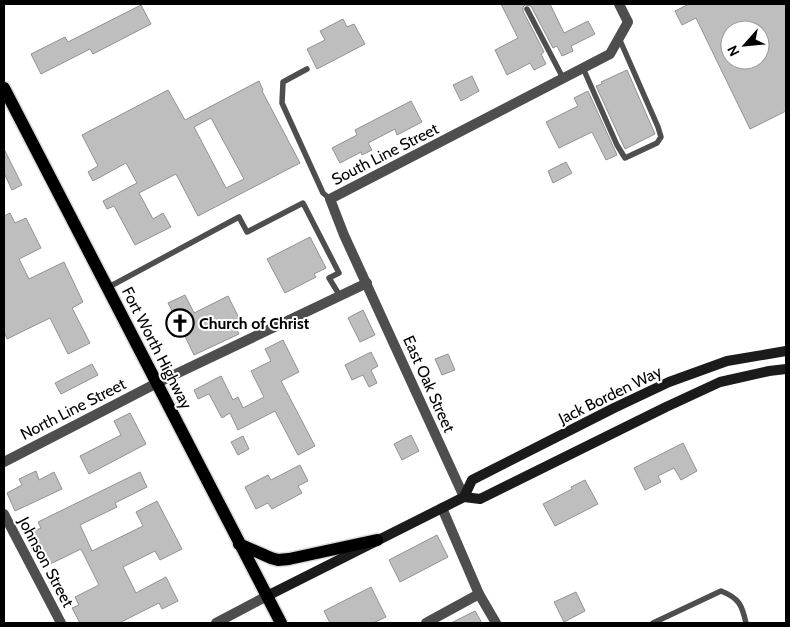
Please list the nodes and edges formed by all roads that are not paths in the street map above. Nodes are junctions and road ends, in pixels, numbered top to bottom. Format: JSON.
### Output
{"nodes":[{"id":1,"x":619,"y":4,"type":"edge"},
{"id":2,"x":527,"y":10,"type":"dead end"},
{"id":3,"x":619,"y":38,"type":"junction"},
{"id":4,"x":583,"y":68,"type":"junction"},
{"id":5,"x":307,"y":69,"type":"dead end"},
{"id":6,"x":564,"y":78,"type":"junction"},
{"id":7,"x":4,"y":88,"type":"edge"},
{"id":8,"x":330,"y":199,"type":"junction"},
{"id":9,"x":367,"y":283,"type":"junction"},
{"id":10,"x":107,"y":288,"type":"junction"},
{"id":11,"x":340,"y":296,"type":"junction"},
{"id":12,"x":786,"y":351,"type":"edge"},
{"id":13,"x":786,"y":369,"type":"edge"},
{"id":14,"x":157,"y":384,"type":"junction"},
{"id":15,"x":4,"y":462,"type":"edge"},
{"id":16,"x":464,"y":498,"type":"junction"},
{"id":17,"x":442,"y":508,"type":"junction"},
{"id":18,"x":4,"y":514,"type":"edge"},
{"id":19,"x":377,"y":540,"type":"junction"},
{"id":20,"x":239,"y":544,"type":"junction"},
{"id":21,"x":480,"y":594,"type":"junction"},
{"id":22,"x":266,"y":596,"type":"junction"},
{"id":23,"x":61,"y":623,"type":"edge"},
{"id":24,"x":216,"y":623,"type":"edge"},
{"id":25,"x":281,"y":623,"type":"edge"},
{"id":26,"x":426,"y":623,"type":"edge"},
{"id":27,"x":496,"y":623,"type":"edge"},
{"id":28,"x":653,"y":623,"type":"edge"},
{"id":29,"x":746,"y":623,"type":"edge"}],
"edges":[{"from":1,"to":3,"type":"street"},
{"from":2,"to":6,"type":"lane"},
{"from":3,"to":4,"type":"street","name":"South Line Street"},
{"from":3,"to":4,"type":"lane"},
{"from":4,"to":6,"type":"street","name":"South Line Street"},
{"from":5,"to":8,"type":"lane"},
{"from":6,"to":8,"type":"street","name":"South Line Street"},
{"from":7,"to":10,"type":"main road","name":"Fort Worth Highway"},
{"from":8,"to":9,"type":"street","name":"South Line Street"},
{"from":9,"to":11,"type":"street"},
{"from":9,"to":16,"type":"street","name":"East Oak Street"},
{"from":10,"to":11,"type":"lane"},
{"from":10,"to":14,"type":"main road","name":"Fort Worth Highway"},
{"from":11,"to":14,"type":"street"},
{"from":12,"to":16,"type":"main road","name":"Jack Borden Way"},
{"from":13,"to":16,"type":"main road"},
{"from":14,"to":15,"type":"street","name":"North Line Street"},
{"from":14,"to":20,"type":"main road","name":"Fort Worth Highway"},
{"from":16,"to":17,"type":"main road"},
{"from":17,"to":19,"type":"main road"},
{"from":17,"to":21,"type":"street"},
{"from":18,"to":23,"type":"street","name":"Johnson Street"},
{"from":19,"to":20,"type":"main road"},
{"from":19,"to":22,"type":"main road"},
{"from":20,"to":22,"type":"main road","name":"Fort Worth Highway"},
{"from":21,"to":26,"type":"street"},
{"from":21,"to":27,"type":"street"},
{"from":22,"to":24,"type":"street"},
{"from":22,"to":25,"type":"main road","name":"Fort Worth Highway"},
{"from":28,"to":29,"type":"lane"}]}
